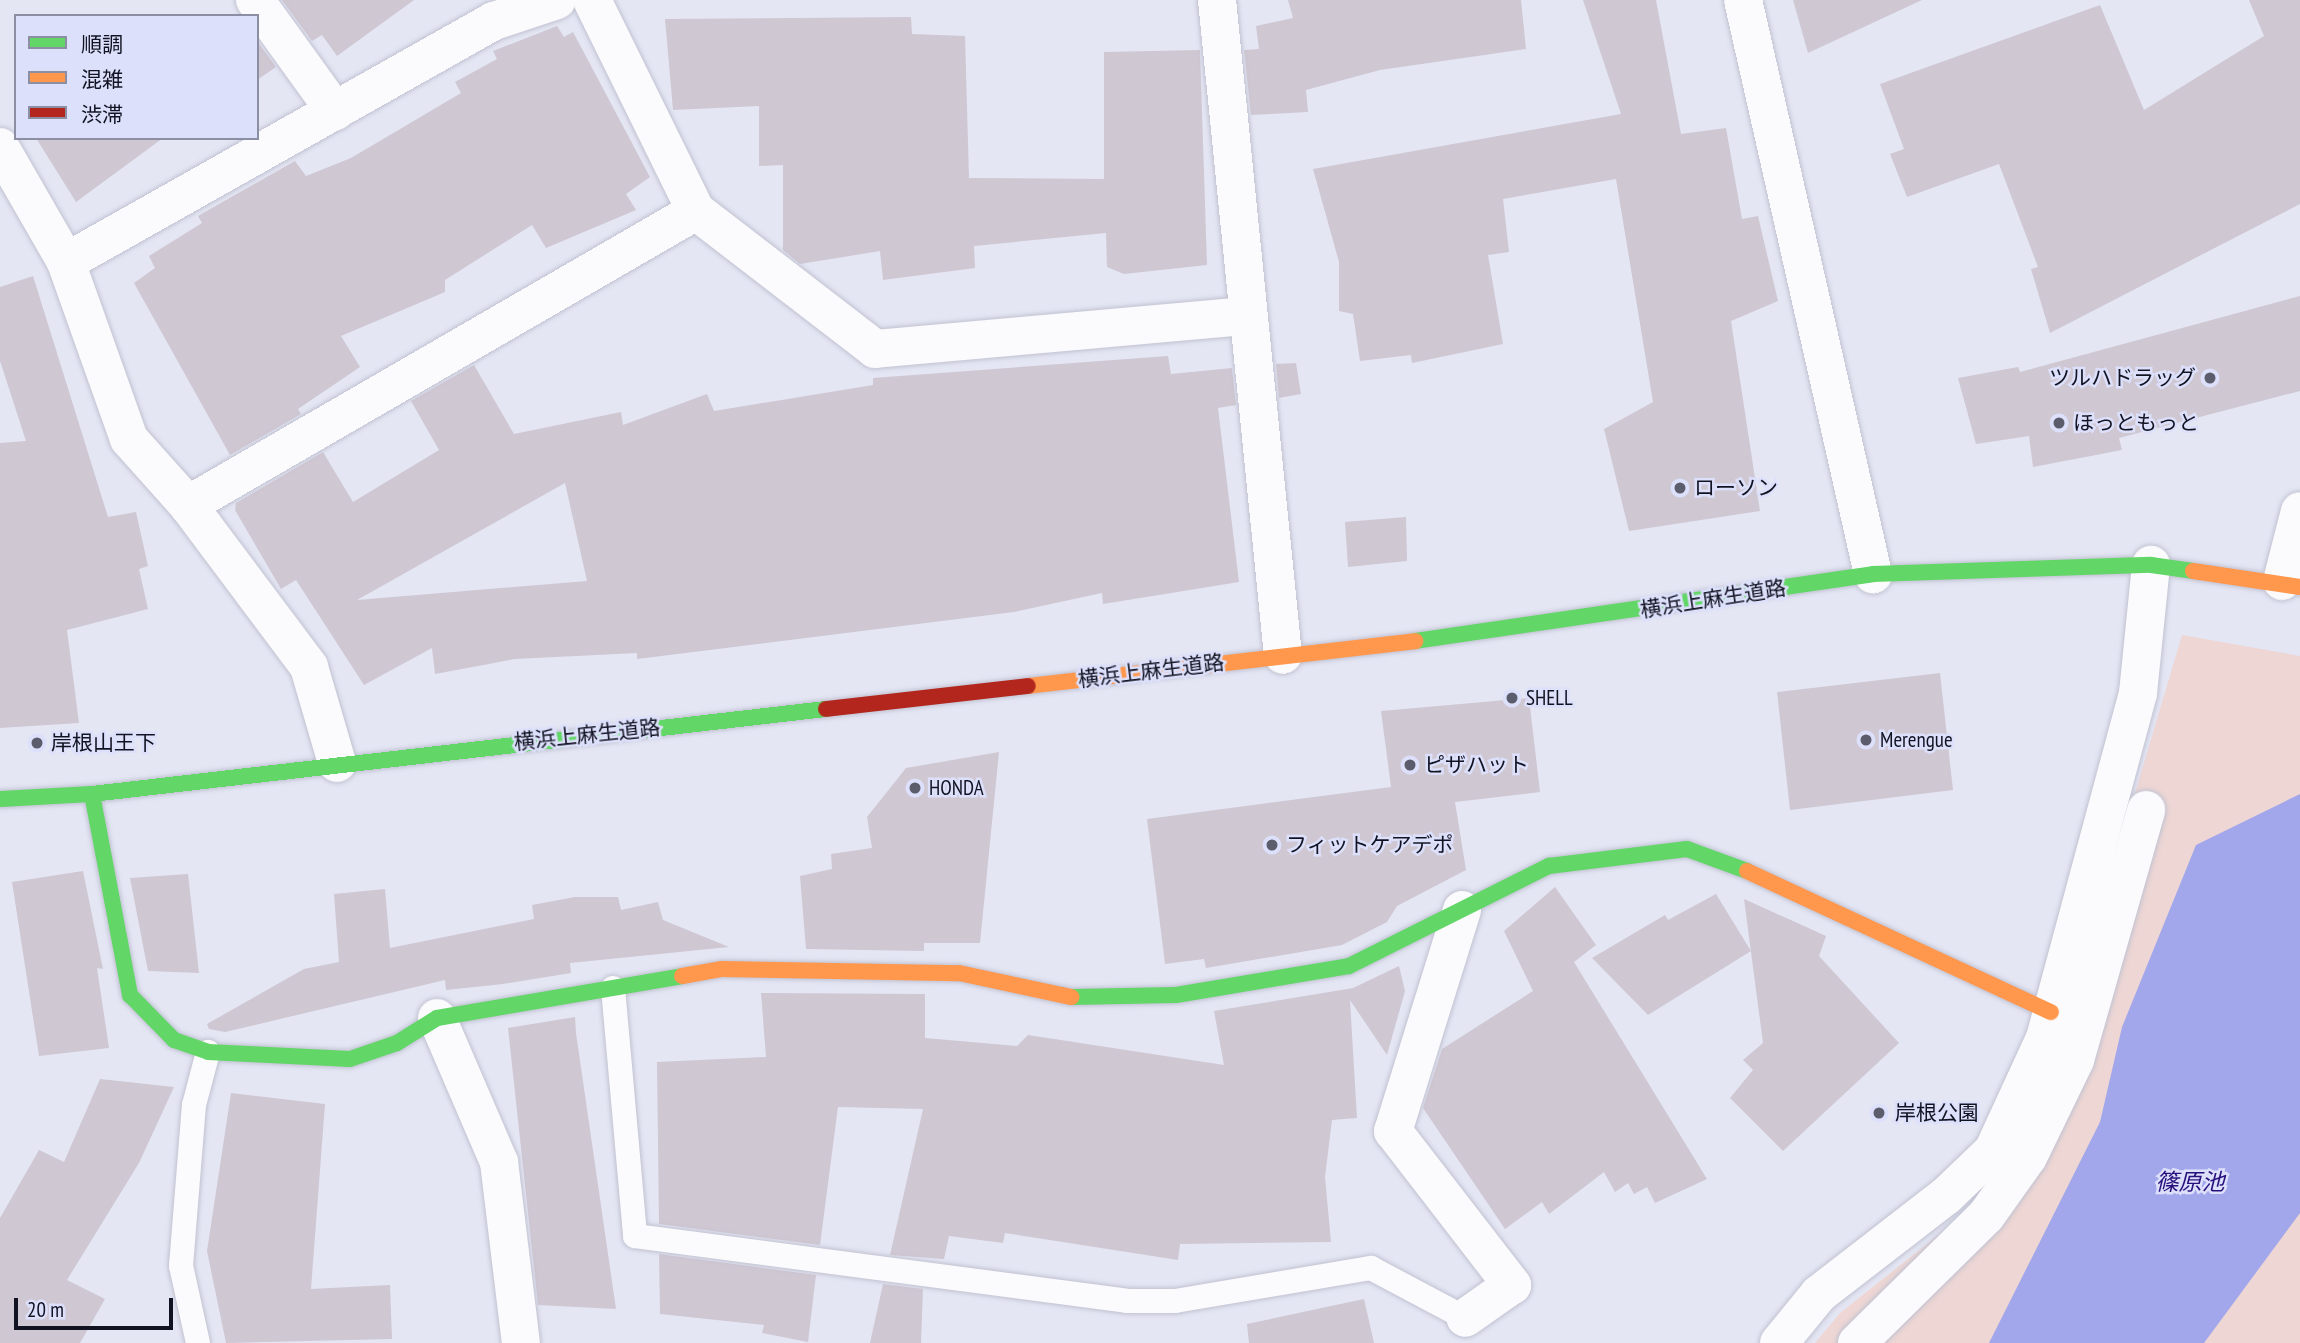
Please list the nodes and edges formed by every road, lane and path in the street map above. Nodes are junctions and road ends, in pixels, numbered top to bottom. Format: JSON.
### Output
{"nodes":[{"id":1,"x":255,"y":0,"type":"edge"},
{"id":2,"x":556,"y":0,"type":"edge"},
{"id":3,"x":592,"y":0,"type":"edge"},
{"id":4,"x":1217,"y":0,"type":"edge"},
{"id":5,"x":1743,"y":0,"type":"edge"},
{"id":6,"x":335,"y":111,"type":"junction"},
{"id":7,"x":0,"y":146,"type":"edge"},
{"id":8,"x":696,"y":211,"type":"junction"},
{"id":9,"x":66,"y":262,"type":"junction"},
{"id":10,"x":1248,"y":316,"type":"junction"},
{"id":11,"x":188,"y":505,"type":"junction"},
{"id":12,"x":2300,"y":511,"type":"edge"},
{"id":13,"x":2151,"y":565,"type":"junction"},
{"id":14,"x":1873,"y":574,"type":"junction"},
{"id":15,"x":2291,"y":584,"type":"edge"},
{"id":16,"x":1283,"y":655,"type":"junction"},
{"id":17,"x":337,"y":763,"type":"junction"},
{"id":18,"x":92,"y":794,"type":"junction"},
{"id":19,"x":0,"y":799,"type":"edge"},
{"id":20,"x":2146,"y":810,"type":"dead end"},
{"id":21,"x":1462,"y":909,"type":"junction"},
{"id":22,"x":613,"y":988,"type":"junction"},
{"id":23,"x":2051,"y":1012,"type":"junction"},
{"id":24,"x":437,"y":1018,"type":"junction"},
{"id":25,"x":208,"y":1052,"type":"junction"},
{"id":26,"x":1909,"y":1292,"type":"junction"},
{"id":27,"x":1465,"y":1318,"type":"joint"},
{"id":28,"x":198,"y":1343,"type":"edge"},
{"id":29,"x":521,"y":1343,"type":"edge"},
{"id":30,"x":1779,"y":1343,"type":"edge"},
{"id":31,"x":1857,"y":1343,"type":"edge"},
{"id":32,"x":1899,"y":1343,"type":"edge"}],
"edges":[{"from":1,"to":6,"type":"street"},
{"from":2,"to":6,"type":"street"},
{"from":3,"to":8,"type":"street"},
{"from":4,"to":10,"type":"street"},
{"from":5,"to":14,"type":"street"},
{"from":6,"to":9,"type":"street"},
{"from":7,"to":9,"type":"street"},
{"from":8,"to":10,"type":"street"},
{"from":8,"to":11,"type":"street"},
{"from":9,"to":11,"type":"street"},
{"from":10,"to":16,"type":"street"},
{"from":11,"to":17,"type":"street"},
{"from":12,"to":15,"type":"street"},
{"from":13,"to":14,"type":"main road","name":"横浜上麻生道路"},
{"from":13,"to":15,"type":"main road","name":"横浜上麻生道路"},
{"from":13,"to":23,"type":"street"},
{"from":14,"to":16,"type":"main road","name":"横浜上麻生道路"},
{"from":16,"to":17,"type":"main road","name":"横浜上麻生道路"},
{"from":17,"to":18,"type":"main road","name":"横浜上麻生道路"},
{"from":18,"to":19,"type":"main road","name":"横浜上麻生道路"},
{"from":18,"to":25,"type":"main road"},
{"from":20,"to":26,"type":"street"},
{"from":21,"to":22,"type":"main road"},
{"from":21,"to":23,"type":"main road"},
{"from":21,"to":27,"type":"street"},
{"from":22,"to":24,"type":"main road"},
{"from":22,"to":27,"type":"lane"},
{"from":23,"to":30,"type":"street"},
{"from":24,"to":25,"type":"main road"},
{"from":24,"to":29,"type":"street"},
{"from":25,"to":28,"type":"lane"},
{"from":26,"to":31,"type":"street"},
{"from":26,"to":32,"type":"street"}]}
